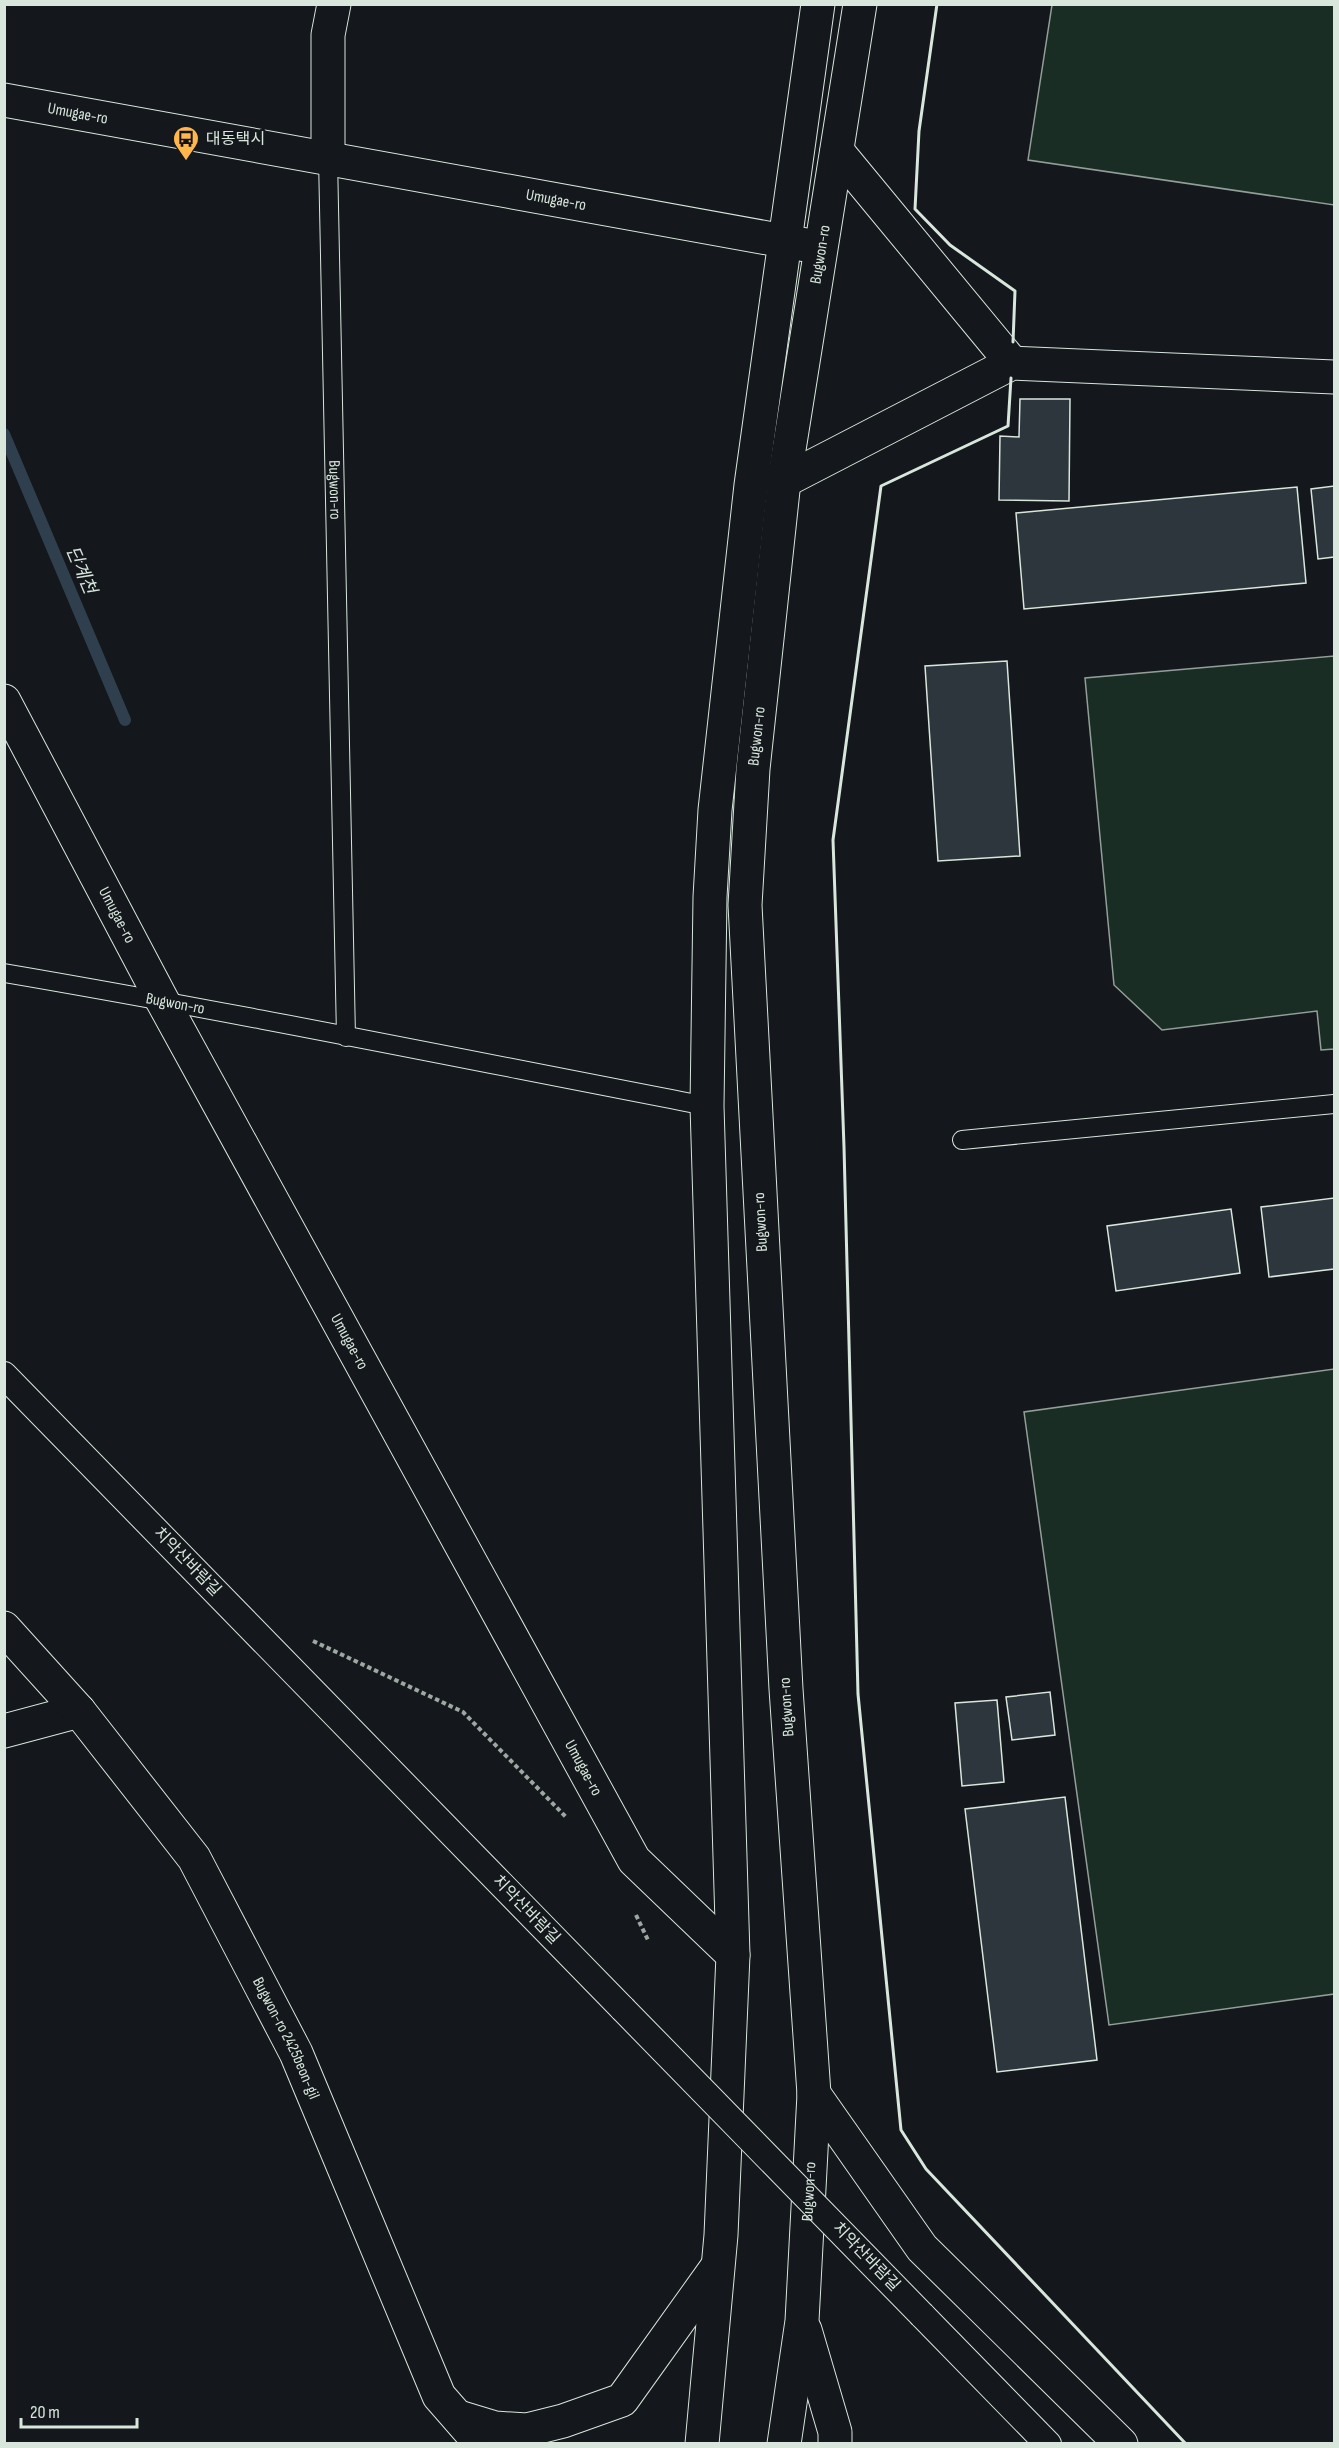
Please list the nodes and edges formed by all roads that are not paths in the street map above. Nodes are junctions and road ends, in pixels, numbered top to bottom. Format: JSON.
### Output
{"nodes":[{"id":1,"x":334,"y":4,"type":"edge"},
{"id":2,"x":818,"y":4,"type":"edge"},
{"id":3,"x":860,"y":4,"type":"edge"},
{"id":4,"x":4,"y":100,"type":"edge"},
{"id":5,"x":837,"y":151,"type":"junction"},
{"id":6,"x":328,"y":158,"type":"junction"},
{"id":7,"x":784,"y":242,"type":"junction"},
{"id":8,"x":820,"y":248,"type":"junction"},
{"id":9,"x":1012,"y":363,"type":"junction"},
{"id":10,"x":1335,"y":377,"type":"edge"},
{"id":11,"x":784,"y":481,"type":"junction"},
{"id":12,"x":4,"y":701,"type":"edge"},
{"id":13,"x":4,"y":973,"type":"edge"},
{"id":14,"x":162,"y":1000,"type":"junction"},
{"id":15,"x":346,"y":1037,"type":"junction"},
{"id":16,"x":1335,"y":1104,"type":"edge"},
{"id":17,"x":707,"y":1106,"type":"junction"},
{"id":18,"x":962,"y":1140,"type":"dead end"},
{"id":19,"x":4,"y":1375,"type":"edge"},
{"id":20,"x":5,"y":1630,"type":"edge"},
{"id":21,"x":79,"y":1711,"type":"junction"},
{"id":22,"x":4,"y":1731,"type":"edge"},
{"id":23,"x":733,"y":1954,"type":"junction"},
{"id":24,"x":814,"y":2094,"type":"junction"},
{"id":25,"x":718,"y":2265,"type":"junction"},
{"id":26,"x":802,"y":2321,"type":"junction"},
{"id":27,"x":438,"y":2396,"type":"junction"},
{"id":28,"x":462,"y":2418,"type":"junction"},
{"id":29,"x":481,"y":2444,"type":"edge"},
{"id":30,"x":501,"y":2444,"type":"edge"},
{"id":31,"x":702,"y":2444,"type":"edge"},
{"id":32,"x":784,"y":2444,"type":"edge"},
{"id":33,"x":835,"y":2444,"type":"edge"},
{"id":34,"x":1048,"y":2444,"type":"edge"},
{"id":35,"x":1122,"y":2444,"type":"edge"}],
"edges":[{"from":1,"to":6,"type":"street"},
{"from":2,"to":7,"type":"street","name":"Bugwon-ro"},
{"from":3,"to":5,"type":"street","name":"Bugwon-ro"},
{"from":4,"to":6,"type":"street","name":"Umugae-ro"},
{"from":5,"to":8,"type":"street","name":"Bugwon-ro"},
{"from":5,"to":9,"type":"street"},
{"from":6,"to":7,"type":"street","name":"Umugae-ro"},
{"from":6,"to":15,"type":"lane","name":"Bugwon-ro"},
{"from":7,"to":8,"type":"street","name":"Umugae-ro"},
{"from":7,"to":17,"type":"street","name":"Bugwon-ro"},
{"from":8,"to":11,"type":"street","name":"Bugwon-ro"},
{"from":9,"to":10,"type":"street"},
{"from":9,"to":11,"type":"street"},
{"from":11,"to":24,"type":"street","name":"Bugwon-ro"},
{"from":12,"to":14,"type":"street","name":"Umugae-ro"},
{"from":13,"to":14,"type":"lane","name":"Bugwon-ro"},
{"from":14,"to":15,"type":"lane","name":"Bugwon-ro"},
{"from":14,"to":23,"type":"street","name":"Umugae-ro"},
{"from":15,"to":17,"type":"lane","name":"Bugwon-ro"},
{"from":16,"to":18,"type":"lane"},
{"from":17,"to":23,"type":"street","name":"Bugwon-ro"},
{"from":19,"to":34,"type":"street","name":"치악산바람길","bridge":true},
{"from":20,"to":21,"type":"street","name":"Bugwon-ro 2425beon-gil"},
{"from":21,"to":22,"type":"street"},
{"from":21,"to":27,"type":"street","name":"Bugwon-ro 2425beon-gil"},
{"from":23,"to":25,"type":"street","name":"Bugwon-ro"},
{"from":24,"to":26,"type":"street","name":"Bugwon-ro"},
{"from":24,"to":35,"type":"street"},
{"from":25,"to":28,"type":"street"},
{"from":25,"to":31,"type":"street","name":"Bugwon-ro"},
{"from":26,"to":32,"type":"street","name":"Bugwon-ro"},
{"from":26,"to":33,"type":"street"},
{"from":27,"to":28,"type":"street","name":"Bugwon-ro 2425beon-gil"},
{"from":27,"to":29,"type":"street","name":"Bugwon-ro 2425beon-gil"},
{"from":28,"to":30,"type":"street","name":"Bugwon-ro 2425beon-gil"}]}
